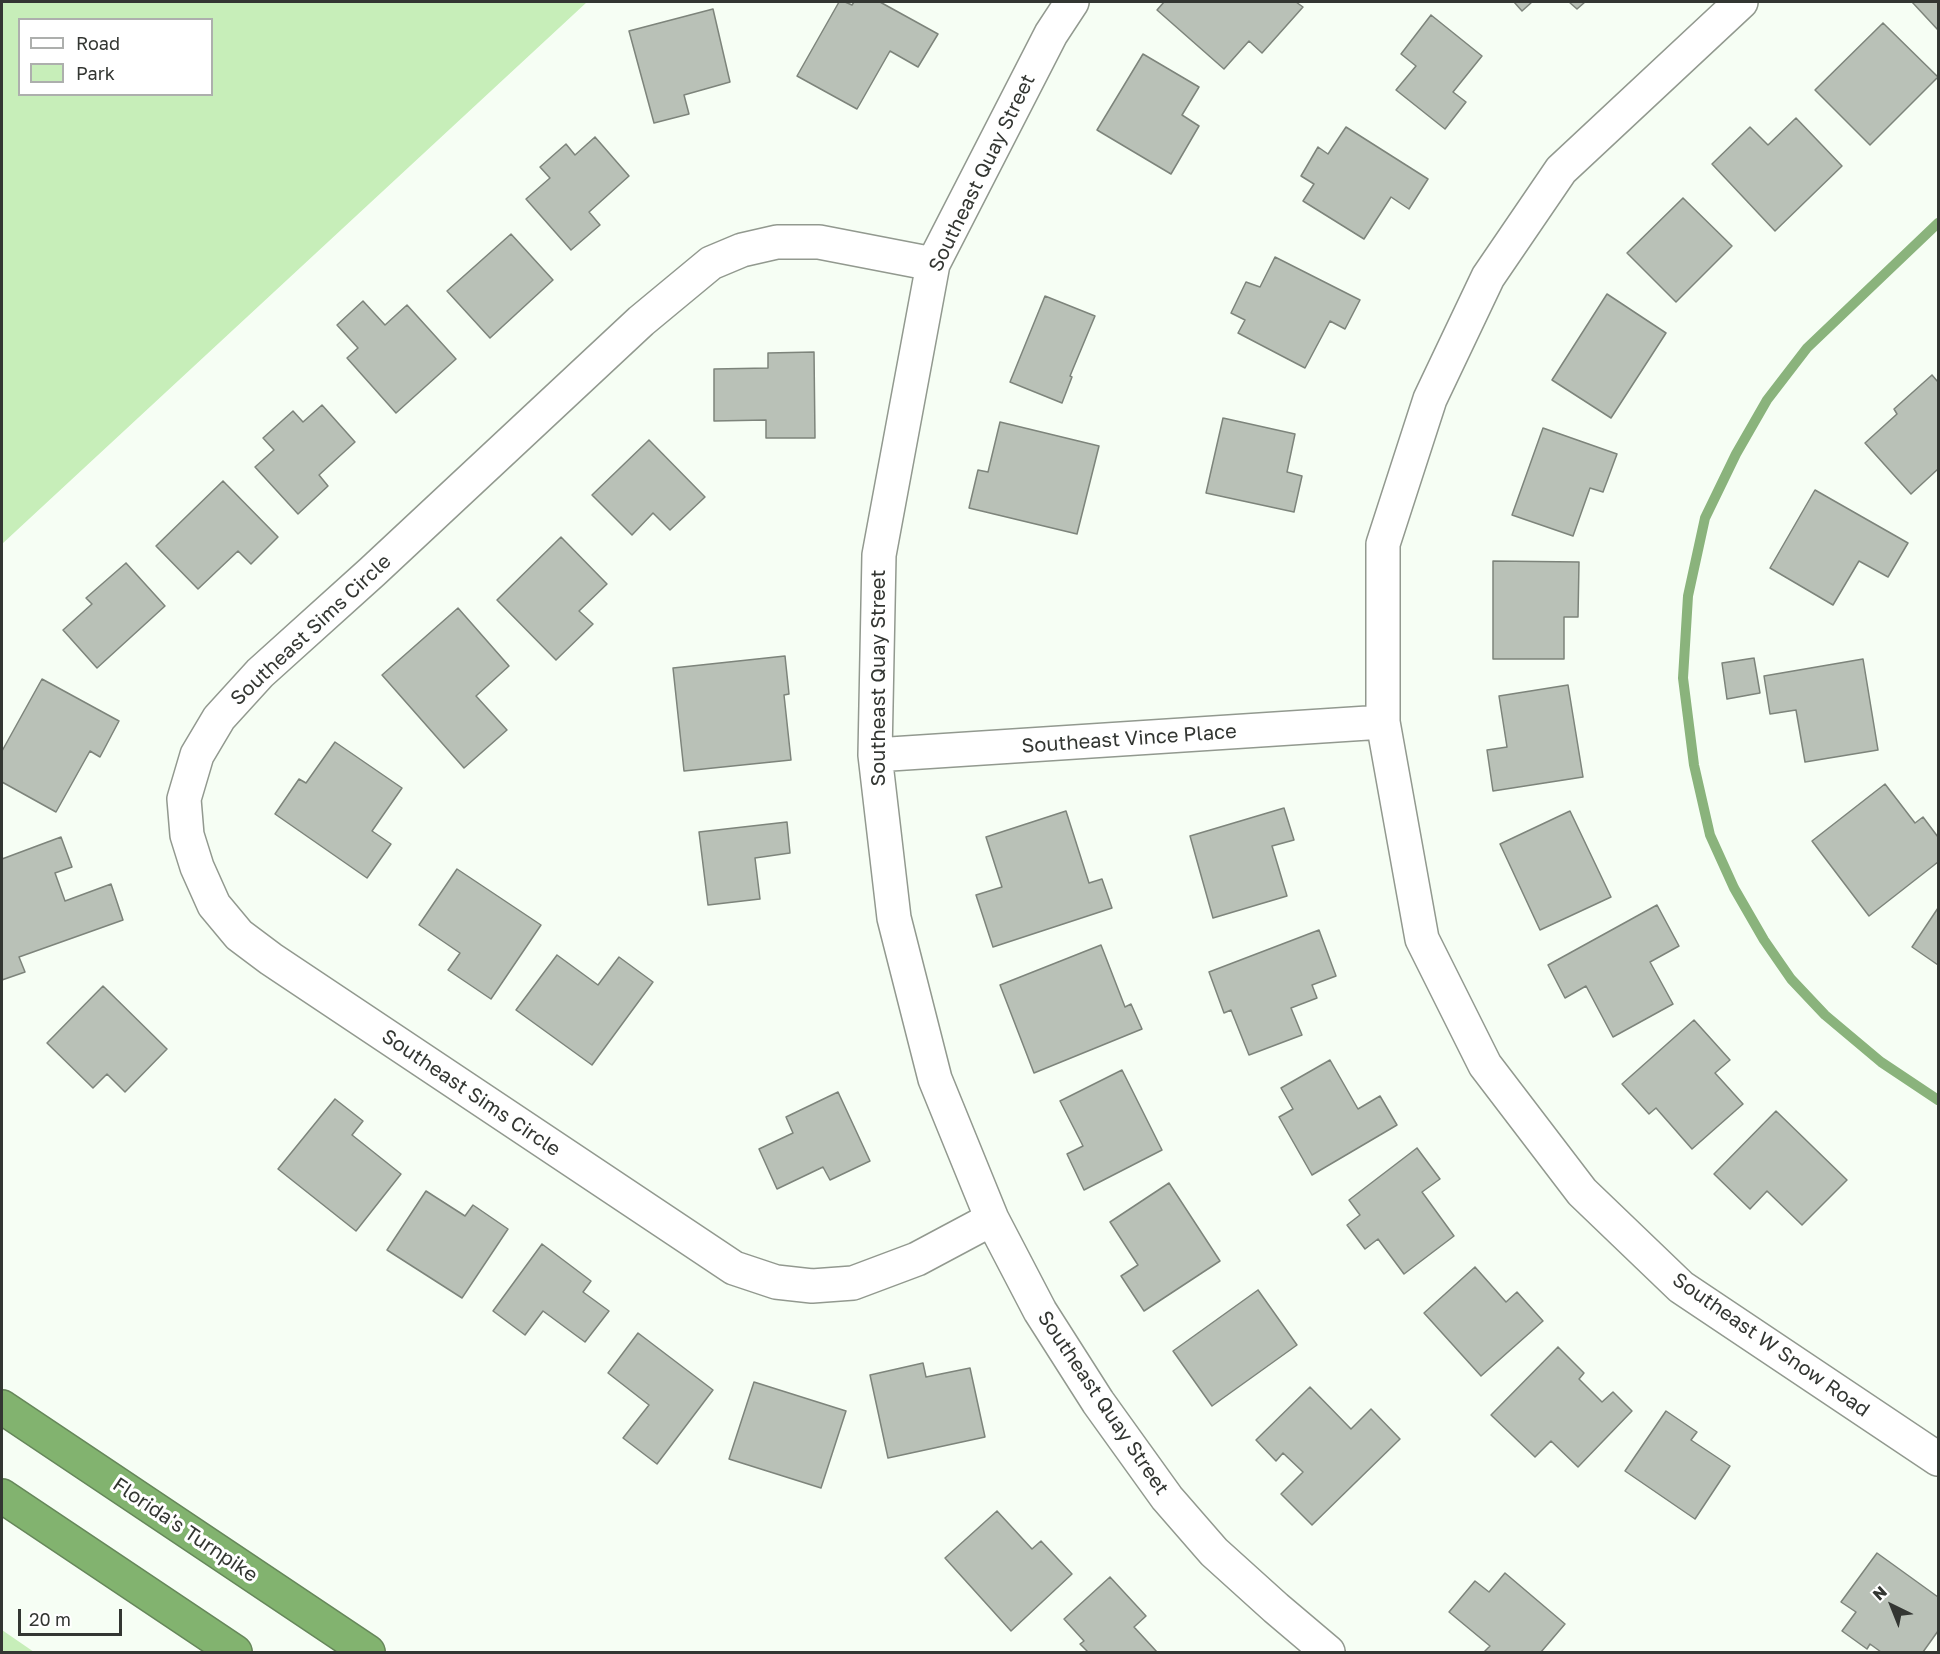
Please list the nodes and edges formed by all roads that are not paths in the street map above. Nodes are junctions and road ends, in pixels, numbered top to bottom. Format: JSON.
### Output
{"nodes":[{"id":1,"x":1072,"y":2,"type":"edge"},
{"id":2,"x":1741,"y":2,"type":"edge"},
{"id":3,"x":933,"y":264,"type":"junction"},
{"id":4,"x":1383,"y":722,"type":"junction"},
{"id":5,"x":875,"y":755,"type":"junction"},
{"id":6,"x":992,"y":1219,"type":"junction"},
{"id":7,"x":2,"y":1407,"type":"edge"},
{"id":8,"x":1938,"y":1459,"type":"edge"},
{"id":9,"x":2,"y":1496,"type":"edge"},
{"id":10,"x":236,"y":1653,"type":"edge"},
{"id":11,"x":368,"y":1653,"type":"edge"},
{"id":12,"x":1328,"y":1653,"type":"edge"}],
"edges":[{"from":1,"to":3,"type":"street","name":"Southeast Quay Street"},
{"from":2,"to":4,"type":"street","name":"Southeast W Snow Road"},
{"from":3,"to":5,"type":"street","name":"Southeast Quay Street"},
{"from":3,"to":6,"type":"street","name":"Southeast Sims Circle"},
{"from":4,"to":5,"type":"street","name":"Southeast Vince Place"},
{"from":4,"to":8,"type":"street","name":"Southeast W Snow Road"},
{"from":5,"to":6,"type":"street","name":"Southeast Quay Street"},
{"from":6,"to":12,"type":"street","name":"Southeast Quay Street"},
{"from":7,"to":11,"type":"highway","name":"Florida's Turnpike"},
{"from":9,"to":10,"type":"highway"}]}
